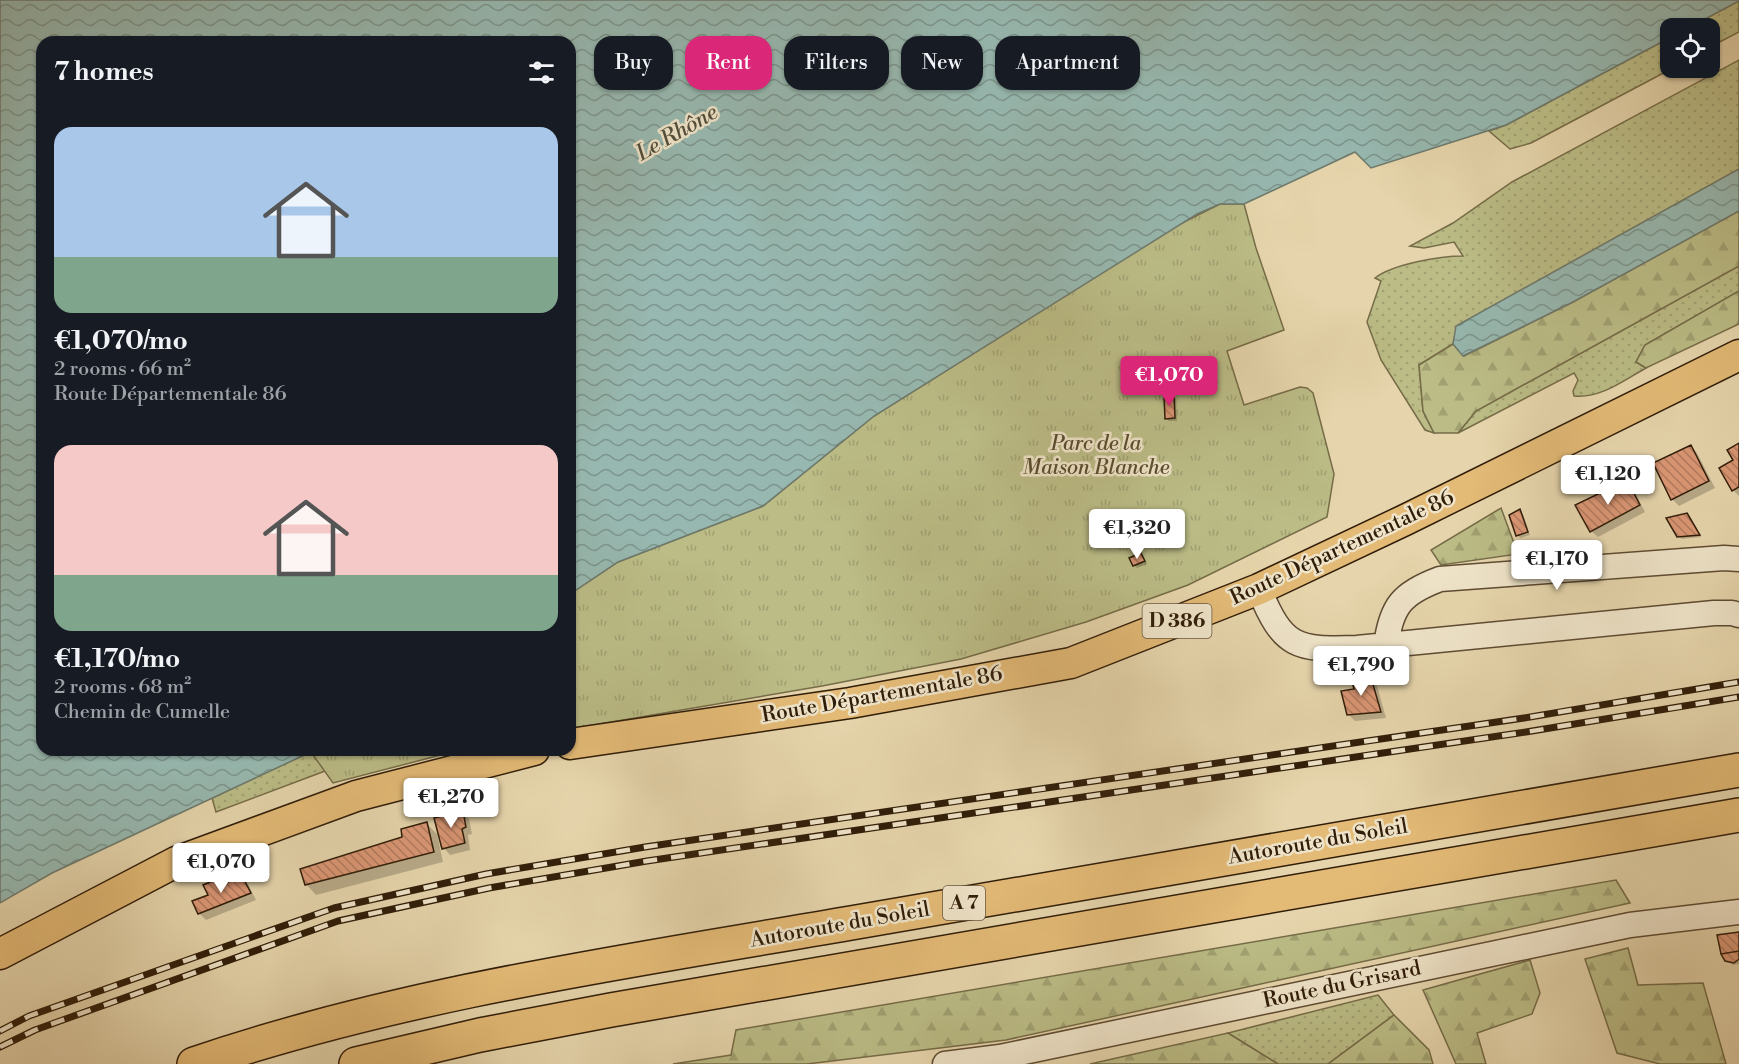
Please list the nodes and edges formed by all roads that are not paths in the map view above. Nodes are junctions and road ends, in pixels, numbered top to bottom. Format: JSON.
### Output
{"nodes":[{"id":1,"x":1739,"y":355,"type":"edge"},
{"id":2,"x":1739,"y":559,"type":"edge"},
{"id":3,"x":1259,"y":589,"type":"junction"},
{"id":4,"x":1739,"y":615,"type":"edge"},
{"id":5,"x":1386,"y":645,"type":"junction"},
{"id":6,"x":576,"y":743,"type":"edge"},
{"id":7,"x":511,"y":756,"type":"edge"},
{"id":8,"x":1739,"y":770,"type":"edge"},
{"id":9,"x":1739,"y":815,"type":"edge"},
{"id":10,"x":1739,"y":912,"type":"edge"},
{"id":11,"x":0,"y":954,"type":"edge"},
{"id":12,"x":194,"y":1064,"type":"edge"},
{"id":13,"x":356,"y":1064,"type":"edge"},
{"id":14,"x":945,"y":1064,"type":"edge"}],
"edges":[{"from":1,"to":3,"type":"main road","name":"Route Départementale 86","number":"D 386"},
{"from":2,"to":5,"type":"street"},
{"from":3,"to":5,"type":"street"},
{"from":3,"to":6,"type":"main road","name":"Route Départementale 86","number":"D 386"},
{"from":4,"to":5,"type":"street"},
{"from":7,"to":11,"type":"main road"},
{"from":8,"to":12,"type":"highway","name":"Autoroute du Soleil","number":"A 7"},
{"from":9,"to":13,"type":"highway","name":"Autoroute du Soleil","number":"A 7"},
{"from":10,"to":14,"type":"street","name":"Route du Grisard"}]}
